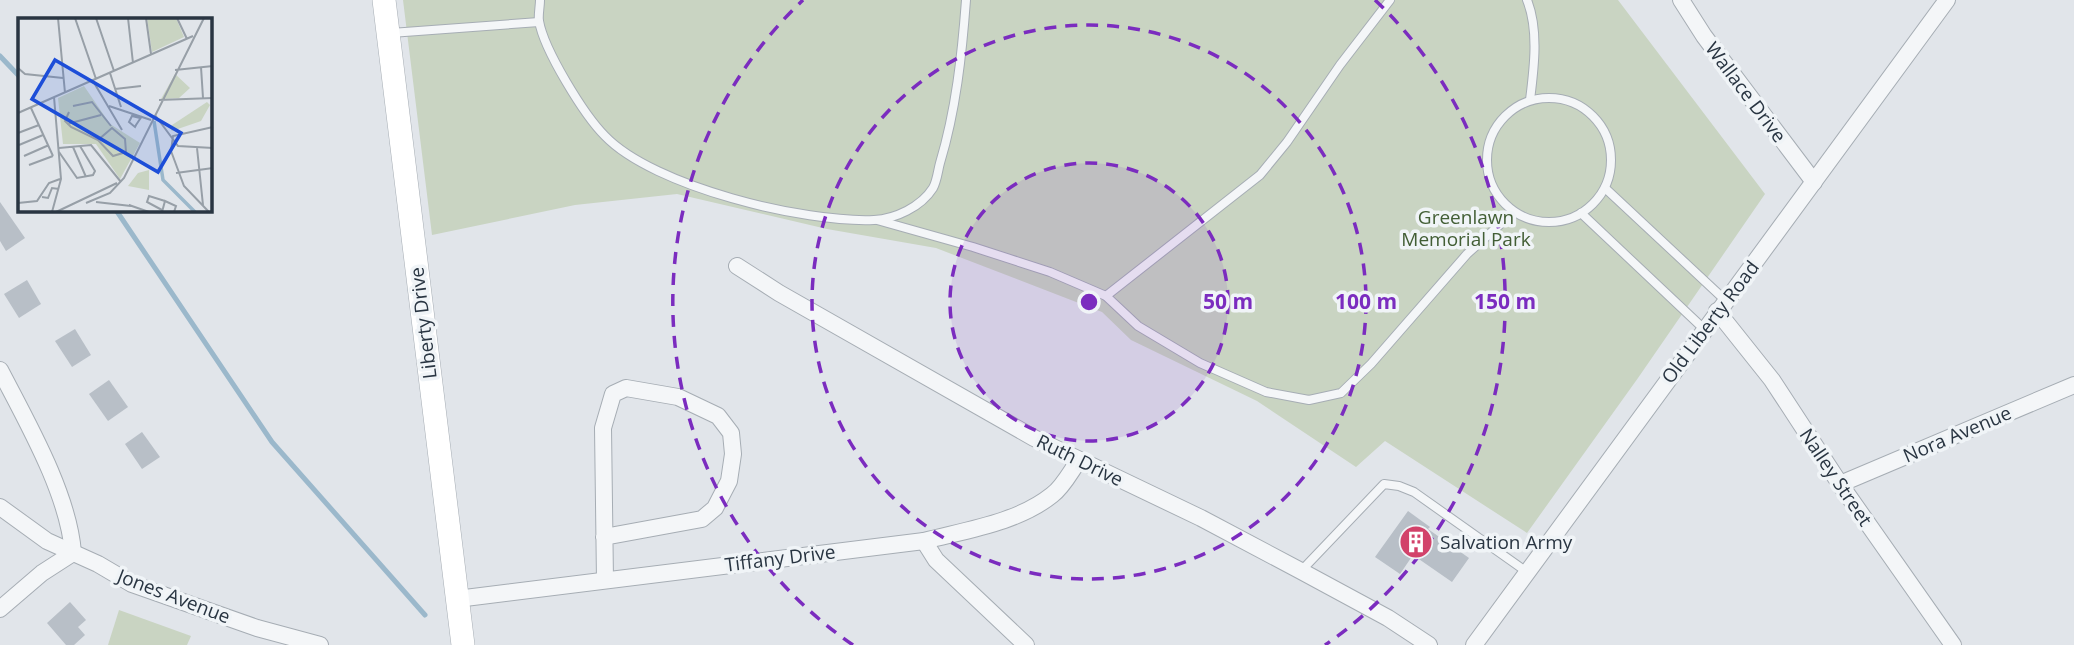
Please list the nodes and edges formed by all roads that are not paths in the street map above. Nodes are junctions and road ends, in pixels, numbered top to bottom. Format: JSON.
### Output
{"nodes":[{"id":1,"x":384,"y":0,"type":"edge"},
{"id":2,"x":540,"y":0,"type":"edge"},
{"id":3,"x":966,"y":0,"type":"edge"},
{"id":4,"x":1390,"y":0,"type":"edge"},
{"id":5,"x":1527,"y":0,"type":"edge"},
{"id":6,"x":1681,"y":0,"type":"edge"},
{"id":7,"x":1947,"y":0,"type":"edge"},
{"id":8,"x":540,"y":22,"type":"junction"},
{"id":9,"x":388,"y":34,"type":"junction"},
{"id":10,"x":1530,"y":100,"type":"junction"},
{"id":11,"x":1814,"y":182,"type":"junction"},
{"id":12,"x":1605,"y":188,"type":"junction"},
{"id":13,"x":1514,"y":212,"type":"junction"},
{"id":14,"x":1581,"y":214,"type":"junction"},
{"id":15,"x":877,"y":220,"type":"junction"},
{"id":16,"x":737,"y":266,"type":"dead end"},
{"id":17,"x":1106,"y":296,"type":"junction"},
{"id":18,"x":1721,"y":306,"type":"junction"},
{"id":19,"x":1704,"y":329,"type":"junction"},
{"id":20,"x":0,"y":370,"type":"edge"},
{"id":21,"x":2074,"y":385,"type":"edge"},
{"id":22,"x":1079,"y":460,"type":"junction"},
{"id":23,"x":1840,"y":484,"type":"junction"},
{"id":24,"x":0,"y":507,"type":"edge"},
{"id":25,"x":604,"y":537,"type":"junction"},
{"id":26,"x":924,"y":541,"type":"junction"},
{"id":27,"x":73,"y":553,"type":"junction"},
{"id":28,"x":1307,"y":565,"type":"junction"},
{"id":29,"x":1527,"y":572,"type":"junction"},
{"id":30,"x":605,"y":580,"type":"junction"},
{"id":31,"x":457,"y":599,"type":"junction"},
{"id":32,"x":0,"y":609,"type":"edge"},
{"id":33,"x":320,"y":645,"type":"edge"},
{"id":34,"x":463,"y":645,"type":"edge"},
{"id":35,"x":1026,"y":645,"type":"edge"},
{"id":36,"x":1429,"y":645,"type":"edge"},
{"id":37,"x":1474,"y":645,"type":"edge"},
{"id":38,"x":1953,"y":645,"type":"edge"}],
"edges":[{"from":1,"to":9,"type":"main road","name":"Liberty Drive"},
{"from":2,"to":8,"type":"lane"},
{"from":3,"to":15,"type":"lane"},
{"from":4,"to":17,"type":"lane"},
{"from":5,"to":10,"type":"lane"},
{"from":6,"to":11,"type":"street","name":"Wallace Drive"},
{"from":7,"to":11,"type":"street","name":"Old Liberty Road"},
{"from":8,"to":9,"type":"lane"},
{"from":8,"to":15,"type":"lane"},
{"from":9,"to":31,"type":"main road","name":"Liberty Drive"},
{"from":10,"to":12,"type":"lane"},
{"from":10,"to":13,"type":"lane"},
{"from":11,"to":18,"type":"street","name":"Old Liberty Road"},
{"from":12,"to":14,"type":"lane"},
{"from":12,"to":18,"type":"lane"},
{"from":13,"to":14,"type":"lane"},
{"from":13,"to":17,"type":"lane"},
{"from":14,"to":19,"type":"lane"},
{"from":15,"to":17,"type":"lane"},
{"from":16,"to":22,"type":"street","name":"Ruth Drive"},
{"from":18,"to":19,"type":"street","name":"Old Liberty Road"},
{"from":18,"to":23,"type":"street","name":"Nalley Street"},
{"from":19,"to":29,"type":"street","name":"Old Liberty Road"},
{"from":20,"to":27,"type":"street"},
{"from":21,"to":23,"type":"street","name":"Nora Avenue"},
{"from":22,"to":26,"type":"street","name":"Tiffany Drive"},
{"from":22,"to":28,"type":"street","name":"Ruth Drive"},
{"from":23,"to":38,"type":"street","name":"Nalley Street"},
{"from":24,"to":27,"type":"street","name":"Jones Avenue"},
{"from":25,"to":25,"type":"street"},
{"from":25,"to":30,"type":"street"},
{"from":26,"to":30,"type":"street","name":"Tiffany Drive"},
{"from":26,"to":35,"type":"street"},
{"from":27,"to":32,"type":"street"},
{"from":27,"to":33,"type":"street","name":"Jones Avenue"},
{"from":28,"to":29,"type":"lane"},
{"from":28,"to":36,"type":"street","name":"Ruth Drive"},
{"from":29,"to":37,"type":"street","name":"Old Liberty Road"},
{"from":30,"to":31,"type":"street","name":"Tiffany Drive"},
{"from":31,"to":34,"type":"main road","name":"Liberty Drive"}]}
